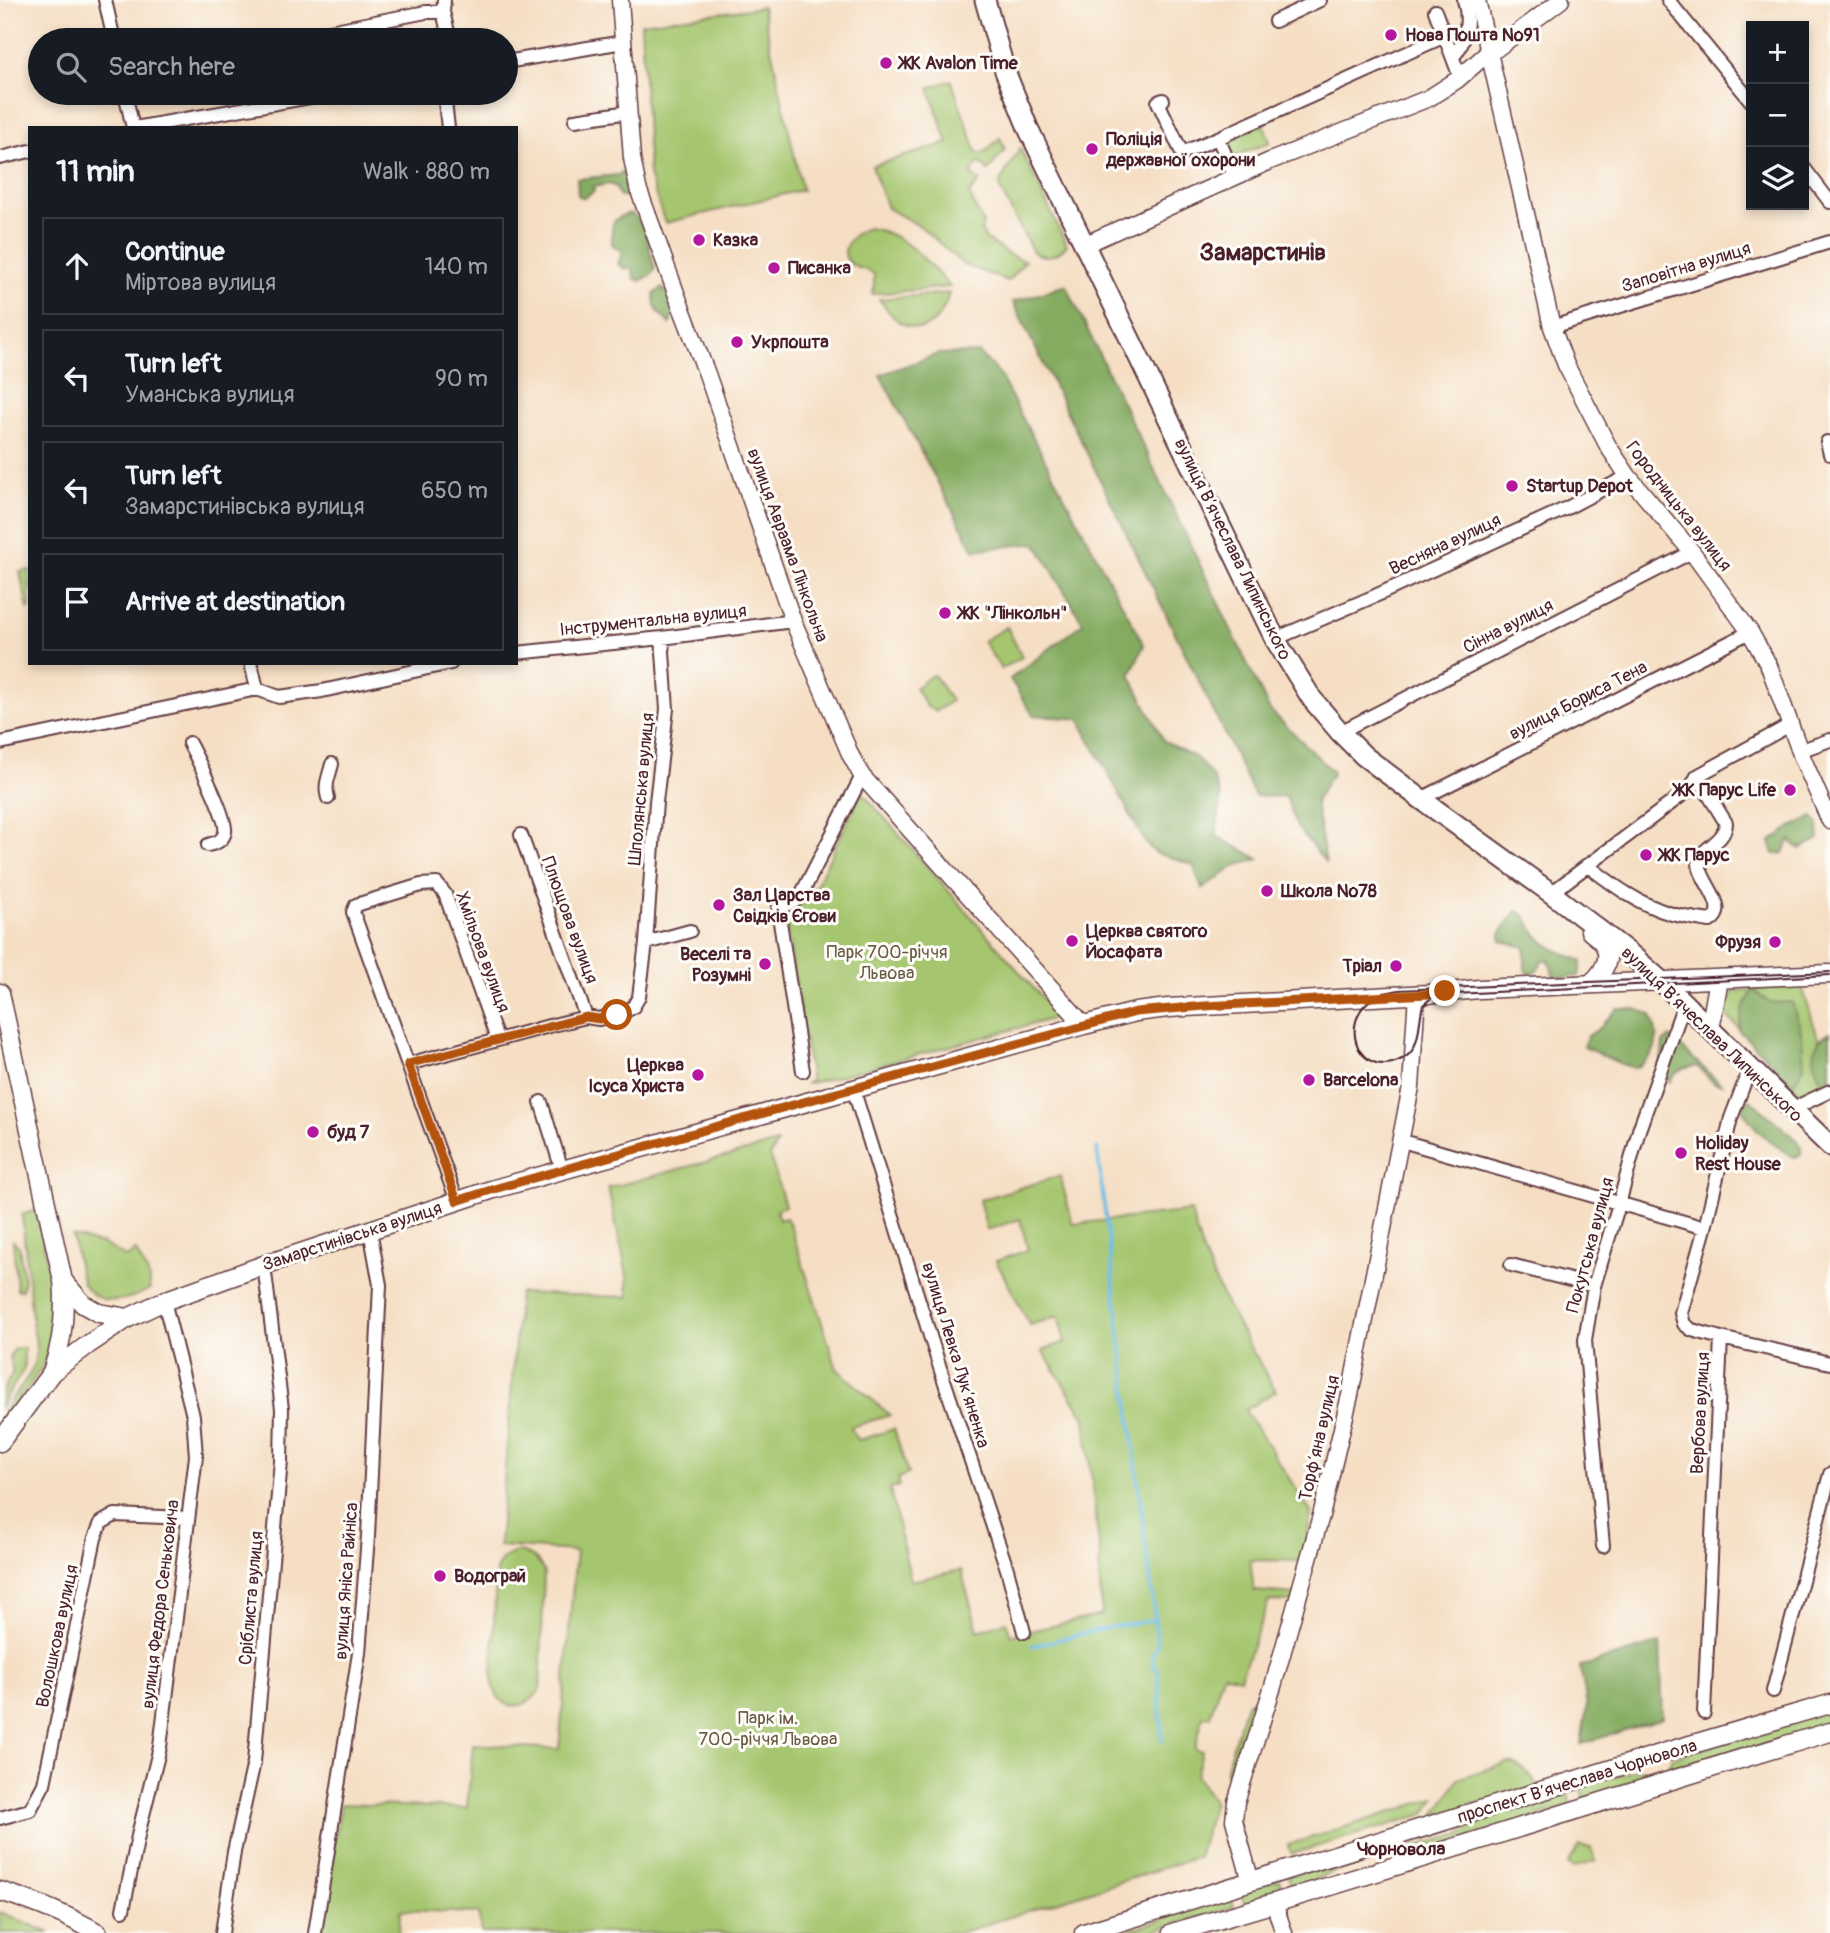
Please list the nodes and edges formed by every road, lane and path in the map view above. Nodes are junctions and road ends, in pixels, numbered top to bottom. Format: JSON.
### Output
{"nodes":[{"id":1,"x":105,"y":0,"type":"edge"},
{"id":2,"x":620,"y":0,"type":"edge"},
{"id":3,"x":985,"y":0,"type":"edge"},
{"id":4,"x":1320,"y":0,"type":"edge"},
{"id":5,"x":1464,"y":0,"type":"edge"},
{"id":6,"x":1477,"y":0,"type":"edge"},
{"id":7,"x":1561,"y":0,"type":"edge"},
{"id":8,"x":1668,"y":0,"type":"edge"},
{"id":9,"x":443,"y":6,"type":"edge"},
{"id":10,"x":1435,"y":11,"type":"dead end"},
{"id":11,"x":1275,"y":21,"type":"dead end"},
{"id":12,"x":111,"y":28,"type":"edge"},
{"id":13,"x":345,"y":28,"type":"edge"},
{"id":14,"x":448,"y":28,"type":"edge"},
{"id":15,"x":1445,"y":36,"type":"junction"},
{"id":16,"x":622,"y":42,"type":"junction"},
{"id":17,"x":1490,"y":51,"type":"junction"},
{"id":18,"x":1453,"y":57,"type":"junction"},
{"id":19,"x":518,"y":60,"type":"edge"},
{"id":20,"x":1460,"y":77,"type":"junction"},
{"id":21,"x":1746,"y":95,"type":"edge"},
{"id":22,"x":1163,"y":100,"type":"dead end"},
{"id":23,"x":128,"y":105,"type":"edge"},
{"id":24,"x":265,"y":105,"type":"edge"},
{"id":25,"x":445,"y":105,"type":"edge"},
{"id":26,"x":629,"y":112,"type":"junction"},
{"id":27,"x":575,"y":120,"type":"dead end"},
{"id":28,"x":133,"y":126,"type":"edge"},
{"id":29,"x":145,"y":126,"type":"edge"},
{"id":30,"x":448,"y":126,"type":"edge"},
{"id":31,"x":1218,"y":138,"type":"junction"},
{"id":32,"x":1170,"y":141,"type":"dead end"},
{"id":33,"x":28,"y":151,"type":"edge"},
{"id":34,"x":1182,"y":153,"type":"junction"},
{"id":35,"x":0,"y":158,"type":"edge"},
{"id":36,"x":1232,"y":170,"type":"dead end"},
{"id":37,"x":1809,"y":175,"type":"edge"},
{"id":38,"x":1830,"y":202,"type":"edge"},
{"id":39,"x":1830,"y":242,"type":"edge"},
{"id":40,"x":1084,"y":245,"type":"junction"},
{"id":41,"x":1552,"y":327,"type":"junction"},
{"id":42,"x":1628,"y":477,"type":"junction"},
{"id":43,"x":1692,"y":552,"type":"junction"},
{"id":44,"x":793,"y":621,"type":"junction"},
{"id":45,"x":1750,"y":632,"type":"junction"},
{"id":46,"x":662,"y":638,"type":"junction"},
{"id":47,"x":1275,"y":639,"type":"junction"},
{"id":48,"x":518,"y":653,"type":"edge"},
{"id":49,"x":251,"y":665,"type":"edge"},
{"id":50,"x":442,"y":665,"type":"edge"},
{"id":51,"x":257,"y":689,"type":"junction"},
{"id":52,"x":1790,"y":725,"type":"junction"},
{"id":53,"x":1340,"y":732,"type":"junction"},
{"id":54,"x":1830,"y":740,"type":"edge"},
{"id":55,"x":0,"y":743,"type":"edge"},
{"id":56,"x":189,"y":743,"type":"dead end"},
{"id":57,"x":1799,"y":751,"type":"junction"},
{"id":58,"x":332,"y":764,"type":"dead end"},
{"id":59,"x":862,"y":776,"type":"junction"},
{"id":60,"x":1697,"y":776,"type":"junction"},
{"id":61,"x":328,"y":798,"type":"dead end"},
{"id":62,"x":1421,"y":799,"type":"junction"},
{"id":63,"x":1830,"y":821,"type":"edge"},
{"id":64,"x":521,"y":835,"type":"dead end"},
{"id":65,"x":208,"y":845,"type":"dead end"},
{"id":66,"x":1587,"y":865,"type":"junction"},
{"id":67,"x":1528,"y":876,"type":"junction"},
{"id":68,"x":1551,"y":893,"type":"junction"},
{"id":69,"x":690,"y":932,"type":"dead end"},
{"id":70,"x":646,"y":943,"type":"junction"},
{"id":71,"x":1830,"y":974,"type":"edge"},
{"id":72,"x":1719,"y":979,"type":"junction"},
{"id":73,"x":1662,"y":982,"type":"junction"},
{"id":74,"x":1590,"y":984,"type":"junction"},
{"id":75,"x":0,"y":993,"type":"edge"},
{"id":76,"x":1417,"y":994,"type":"junction"},
{"id":77,"x":1684,"y":1004,"type":"junction"},
{"id":78,"x":586,"y":1017,"type":"junction"},
{"id":79,"x":1084,"y":1025,"type":"junction"},
{"id":80,"x":1710,"y":1029,"type":"junction"},
{"id":81,"x":497,"y":1039,"type":"junction"},
{"id":82,"x":408,"y":1064,"type":"junction"},
{"id":83,"x":1750,"y":1068,"type":"junction"},
{"id":84,"x":803,"y":1071,"type":"dead end"},
{"id":85,"x":853,"y":1088,"type":"junction"},
{"id":86,"x":1830,"y":1091,"type":"edge"},
{"id":87,"x":541,"y":1101,"type":"dead end"},
{"id":88,"x":1792,"y":1110,"type":"junction"},
{"id":89,"x":31,"y":1140,"type":"junction"},
{"id":90,"x":1402,"y":1141,"type":"junction"},
{"id":91,"x":1830,"y":1146,"type":"edge"},
{"id":92,"x":562,"y":1170,"type":"junction"},
{"id":93,"x":40,"y":1190,"type":"dead end"},
{"id":94,"x":457,"y":1201,"type":"junction"},
{"id":95,"x":1619,"y":1204,"type":"junction"},
{"id":96,"x":1705,"y":1228,"type":"junction"},
{"id":97,"x":370,"y":1230,"type":"junction"},
{"id":98,"x":264,"y":1265,"type":"junction"},
{"id":99,"x":1511,"y":1265,"type":"dead end"},
{"id":100,"x":63,"y":1281,"type":"junction"},
{"id":101,"x":1594,"y":1286,"type":"junction"},
{"id":102,"x":164,"y":1301,"type":"junction"},
{"id":103,"x":128,"y":1318,"type":"junction"},
{"id":104,"x":1721,"y":1338,"type":"junction"},
{"id":105,"x":1830,"y":1363,"type":"edge"},
{"id":106,"x":52,"y":1372,"type":"junction"},
{"id":107,"x":0,"y":1442,"type":"edge"},
{"id":108,"x":1830,"y":1474,"type":"edge"},
{"id":109,"x":187,"y":1518,"type":"junction"},
{"id":110,"x":1603,"y":1546,"type":"dead end"},
{"id":111,"x":1024,"y":1632,"type":"dead end"},
{"id":112,"x":1773,"y":1691,"type":"dead end"},
{"id":113,"x":1830,"y":1704,"type":"edge"},
{"id":114,"x":1704,"y":1713,"type":"dead end"},
{"id":115,"x":1830,"y":1732,"type":"edge"},
{"id":116,"x":1676,"y":1749,"type":"junction"},
{"id":117,"x":1643,"y":1760,"type":"junction"},
{"id":118,"x":1679,"y":1777,"type":"junction"},
{"id":119,"x":1652,"y":1786,"type":"junction"},
{"id":120,"x":0,"y":1818,"type":"edge"},
{"id":121,"x":1394,"y":1837,"type":"junction"},
{"id":122,"x":1401,"y":1864,"type":"junction"},
{"id":123,"x":1251,"y":1882,"type":"junction"},
{"id":124,"x":0,"y":1891,"type":"edge"},
{"id":125,"x":1274,"y":1903,"type":"junction"},
{"id":126,"x":122,"y":1910,"type":"dead end"},
{"id":127,"x":1103,"y":1930,"type":"edge"},
{"id":128,"x":97,"y":1933,"type":"edge"},
{"id":129,"x":222,"y":1933,"type":"edge"},
{"id":130,"x":315,"y":1933,"type":"edge"},
{"id":131,"x":1084,"y":1933,"type":"edge"},
{"id":132,"x":1172,"y":1933,"type":"edge"},
{"id":133,"x":1284,"y":1933,"type":"edge"}],
"edges":[{"from":1,"to":12,"type":"street"},
{"from":2,"to":16,"type":"street","name":"вулиця Авраама Лінкольна"},
{"from":3,"to":40,"type":"main road","name":"вулиця Вʼячеслава Липинського"},
{"from":4,"to":11,"type":"street"},
{"from":5,"to":18,"type":"street"},
{"from":6,"to":17,"type":"street","name":"Городницька вулиця"},
{"from":7,"to":17,"type":"street"},
{"from":8,"to":21,"type":"street"},
{"from":9,"to":13,"type":"street"},
{"from":9,"to":14,"type":"street"},
{"from":10,"to":15,"type":"street"},
{"from":15,"to":18,"type":"street"},
{"from":15,"to":31,"type":"street"},
{"from":16,"to":19,"type":"street"},
{"from":16,"to":26,"type":"street","name":"вулиця Авраама Лінкольна"},
{"from":17,"to":20,"type":"street"},
{"from":17,"to":41,"type":"street","name":"Городницька вулиця"},
{"from":18,"to":20,"type":"street"},
{"from":20,"to":40,"type":"street"},
{"from":22,"to":34,"type":"street"},
{"from":23,"to":28,"type":"street"},
{"from":24,"to":29,"type":"street"},
{"from":25,"to":30,"type":"street"},
{"from":26,"to":27,"type":"street"},
{"from":26,"to":44,"type":"street","name":"вулиця Авраама Лінкольна"},
{"from":31,"to":34,"type":"street"},
{"from":31,"to":36,"type":"street"},
{"from":32,"to":34,"type":"street"},
{"from":33,"to":35,"type":"street"},
{"from":37,"to":38,"type":"street"},
{"from":39,"to":41,"type":"street","name":"Заповітна вулиця"},
{"from":40,"to":47,"type":"main road","name":"вулиця Вʼячеслава Липинського"},
{"from":41,"to":42,"type":"street","name":"Городницька вулиця"},
{"from":42,"to":43,"type":"street","name":"Городницька вулиця"},
{"from":42,"to":47,"type":"street","name":"Весняна вулиця"},
{"from":43,"to":45,"type":"street","name":"Городницька вулиця"},
{"from":43,"to":53,"type":"street","name":"Сінна вулиця"},
{"from":44,"to":46,"type":"street","name":"Інструментальна вулиця"},
{"from":44,"to":59,"type":"street","name":"вулиця Авраама Лінкольна"},
{"from":45,"to":52,"type":"street","name":"Городницька вулиця"},
{"from":45,"to":62,"type":"street","name":"вулиця Бориса Тена"},
{"from":46,"to":48,"type":"street","name":"Інструментальна вулиця"},
{"from":46,"to":70,"type":"street","name":"Шполянська вулиця"},
{"from":47,"to":53,"type":"main road","name":"вулиця Вʼячеслава Липинського"},
{"from":49,"to":51,"type":"street"},
{"from":50,"to":51,"type":"street"},
{"from":51,"to":55,"type":"street"},
{"from":52,"to":57,"type":"street","name":"Городницька вулиця"},
{"from":52,"to":60,"type":"street"},
{"from":53,"to":62,"type":"main road","name":"вулиця Вʼячеслава Липинського"},
{"from":54,"to":57,"type":"street"},
{"from":56,"to":65,"type":"street"},
{"from":57,"to":63,"type":"street","name":"Городницька вулиця"},
{"from":58,"to":61,"type":"street"},
{"from":59,"to":79,"type":"street","name":"вулиця Авраама Лінкольна"},
{"from":59,"to":84,"type":"street"},
{"from":60,"to":66,"type":"street"},
{"from":60,"to":66,"type":"street"},
{"from":62,"to":67,"type":"main road","name":"вулиця Вʼячеслава Липинського"},
{"from":64,"to":78,"type":"street","name":"Плющова вулиця"},
{"from":66,"to":68,"type":"street"},
{"from":67,"to":68,"type":"main road","name":"вулиця Вʼячеслава Липинського"},
{"from":67,"to":74,"type":"main road"},
{"from":68,"to":73,"type":"main road","name":"вулиця Вʼячеслава Липинського"},
{"from":69,"to":70,"type":"street"},
{"from":70,"to":78,"type":"street","name":"Шполянська вулиця"},
{"from":71,"to":72,"type":"main road","name":"Замарстинівська вулиця"},
{"from":72,"to":73,"type":"main road","name":"Замарстинівська вулиця"},
{"from":72,"to":80,"type":"main road"},
{"from":73,"to":74,"type":"main road","name":"Замарстинівська вулиця"},
{"from":73,"to":77,"type":"main road","name":"вулиця Вʼячеслава Липинського"},
{"from":74,"to":76,"type":"main road","name":"Замарстинівська вулиця"},
{"from":75,"to":89,"type":"main road"},
{"from":76,"to":79,"type":"main road","name":"Замарстинівська вулиця"},
{"from":76,"to":90,"type":"street","name":"Торфʼяна вулиця"},
{"from":77,"to":80,"type":"main road","name":"вулиця Вʼячеслава Липинського"},
{"from":77,"to":95,"type":"street","name":"Покутська вулиця"},
{"from":78,"to":81,"type":"street"},
{"from":79,"to":85,"type":"main road","name":"Замарстинівська вулиця"},
{"from":80,"to":83,"type":"main road","name":"вулиця Вʼячеслава Липинського"},
{"from":81,"to":82,"type":"street"},
{"from":81,"to":82,"type":"street","name":"Хмільова вулиця"},
{"from":82,"to":94,"type":"street"},
{"from":83,"to":88,"type":"main road","name":"вулиця Вʼячеслава Липинського"},
{"from":83,"to":96,"type":"street","name":"Вербова вулиця"},
{"from":85,"to":92,"type":"main road","name":"Замарстинівська вулиця"},
{"from":85,"to":111,"type":"street","name":"вулиця Левка Лукʼяненка"},
{"from":86,"to":88,"type":"street"},
{"from":87,"to":92,"type":"street"},
{"from":88,"to":91,"type":"main road","name":"вулиця Вʼячеслава Липинського"},
{"from":89,"to":93,"type":"main road"},
{"from":89,"to":100,"type":"main road"},
{"from":90,"to":95,"type":"street"},
{"from":90,"to":123,"type":"street","name":"Торфʼяна вулиця"},
{"from":92,"to":94,"type":"main road","name":"Замарстинівська вулиця"},
{"from":94,"to":97,"type":"main road","name":"Замарстинівська вулиця"},
{"from":95,"to":96,"type":"street"},
{"from":95,"to":101,"type":"street","name":"Покутська вулиця"},
{"from":96,"to":104,"type":"street","name":"Вербова вулиця"},
{"from":97,"to":98,"type":"main road","name":"Замарстинівська вулиця"},
{"from":97,"to":130,"type":"street","name":"вулиця Яніса Райніса"},
{"from":98,"to":102,"type":"main road","name":"Замарстинівська вулиця"},
{"from":98,"to":129,"type":"street","name":"Сріблиста вулиця"},
{"from":99,"to":101,"type":"street"},
{"from":100,"to":103,"type":"main road"},
{"from":100,"to":106,"type":"main road"},
{"from":101,"to":110,"type":"street","name":"Покутська вулиця"},
{"from":102,"to":103,"type":"main road","name":"Замарстинівська вулиця"},
{"from":102,"to":109,"type":"street","name":"вулиця Федора Сеньковича"},
{"from":103,"to":106,"type":"main road","name":"Замарстинівська вулиця"},
{"from":104,"to":105,"type":"street"},
{"from":104,"to":114,"type":"street","name":"Вербова вулиця"},
{"from":106,"to":107,"type":"main road","name":"Замарстинівська вулиця"},
{"from":108,"to":112,"type":"street"},
{"from":109,"to":120,"type":"street","name":"Волошкова вулиця"},
{"from":109,"to":126,"type":"street","name":"вулиця Федора Сеньковича"},
{"from":113,"to":116,"type":"main road","name":"проспект Вʼячеслава Чорновола"},
{"from":115,"to":118,"type":"main road","name":"проспект Вʼячеслава Чорновола"},
{"from":116,"to":117,"type":"main road","name":"проспект Вʼячеслава Чорновола"},
{"from":116,"to":118,"type":"main road"},
{"from":117,"to":119,"type":"main road"},
{"from":117,"to":121,"type":"main road","name":"проспект Вʼячеслава Чорновола"},
{"from":118,"to":119,"type":"main road","name":"проспект Вʼячеслава Чорновола"},
{"from":119,"to":122,"type":"main road","name":"проспект Вʼячеслава Чорновола"},
{"from":121,"to":122,"type":"main road"},
{"from":121,"to":123,"type":"main road","name":"проспект Вʼячеслава Чорновола"},
{"from":122,"to":125,"type":"main road","name":"проспект Вʼячеслава Чорновола"},
{"from":123,"to":127,"type":"main road","name":"проспект Вʼячеслава Чорновола"},
{"from":124,"to":128,"type":"main road"},
{"from":125,"to":132,"type":"main road","name":"проспект Вʼячеслава Чорновола"},
{"from":125,"to":133,"type":"street"},
{"from":127,"to":131,"type":"main road","name":"проспект Вʼячеслава Чорновола"}]}
